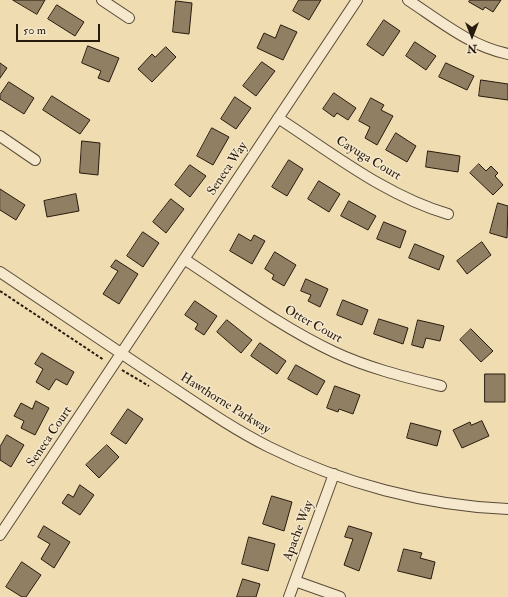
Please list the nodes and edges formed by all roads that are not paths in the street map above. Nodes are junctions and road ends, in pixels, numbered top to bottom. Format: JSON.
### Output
{"nodes":[{"id":1,"x":102,"y":0,"type":"edge"},
{"id":2,"x":357,"y":0,"type":"edge"},
{"id":3,"x":408,"y":0,"type":"edge"},
{"id":4,"x":129,"y":18,"type":"dead end"},
{"id":5,"x":508,"y":54,"type":"edge"},
{"id":6,"x":278,"y":118,"type":"junction"},
{"id":7,"x":0,"y":136,"type":"edge"},
{"id":8,"x":35,"y":160,"type":"dead end"},
{"id":9,"x":448,"y":214,"type":"dead end"},
{"id":10,"x":184,"y":259,"type":"junction"},
{"id":11,"x":0,"y":272,"type":"edge"},
{"id":12,"x":122,"y":353,"type":"junction"},
{"id":13,"x":441,"y":386,"type":"dead end"},
{"id":14,"x":334,"y":474,"type":"junction"},
{"id":15,"x":508,"y":509,"type":"edge"},
{"id":16,"x":0,"y":535,"type":"edge"},
{"id":17,"x":294,"y":581,"type":"junction"},
{"id":18,"x":289,"y":597,"type":"edge"},
{"id":19,"x":340,"y":597,"type":"edge"}],
"edges":[{"from":1,"to":4,"type":"street"},
{"from":2,"to":6,"type":"street","name":"Seneca Way"},
{"from":3,"to":5,"type":"street"},
{"from":6,"to":9,"type":"street","name":"Cayuga Court"},
{"from":6,"to":10,"type":"street","name":"Seneca Way"},
{"from":7,"to":8,"type":"street"},
{"from":10,"to":12,"type":"street","name":"Seneca Way"},
{"from":10,"to":13,"type":"street","name":"Otter Court"},
{"from":11,"to":12,"type":"street","name":"Hawthorne Parkway"},
{"from":12,"to":14,"type":"street","name":"Hawthorne Parkway"},
{"from":12,"to":16,"type":"street","name":"Seneca Court"},
{"from":14,"to":15,"type":"street","name":"Hawthorne Parkway"},
{"from":14,"to":17,"type":"street","name":"Apache Way"},
{"from":17,"to":18,"type":"street","name":"Apache Way"},
{"from":17,"to":19,"type":"street"}]}
